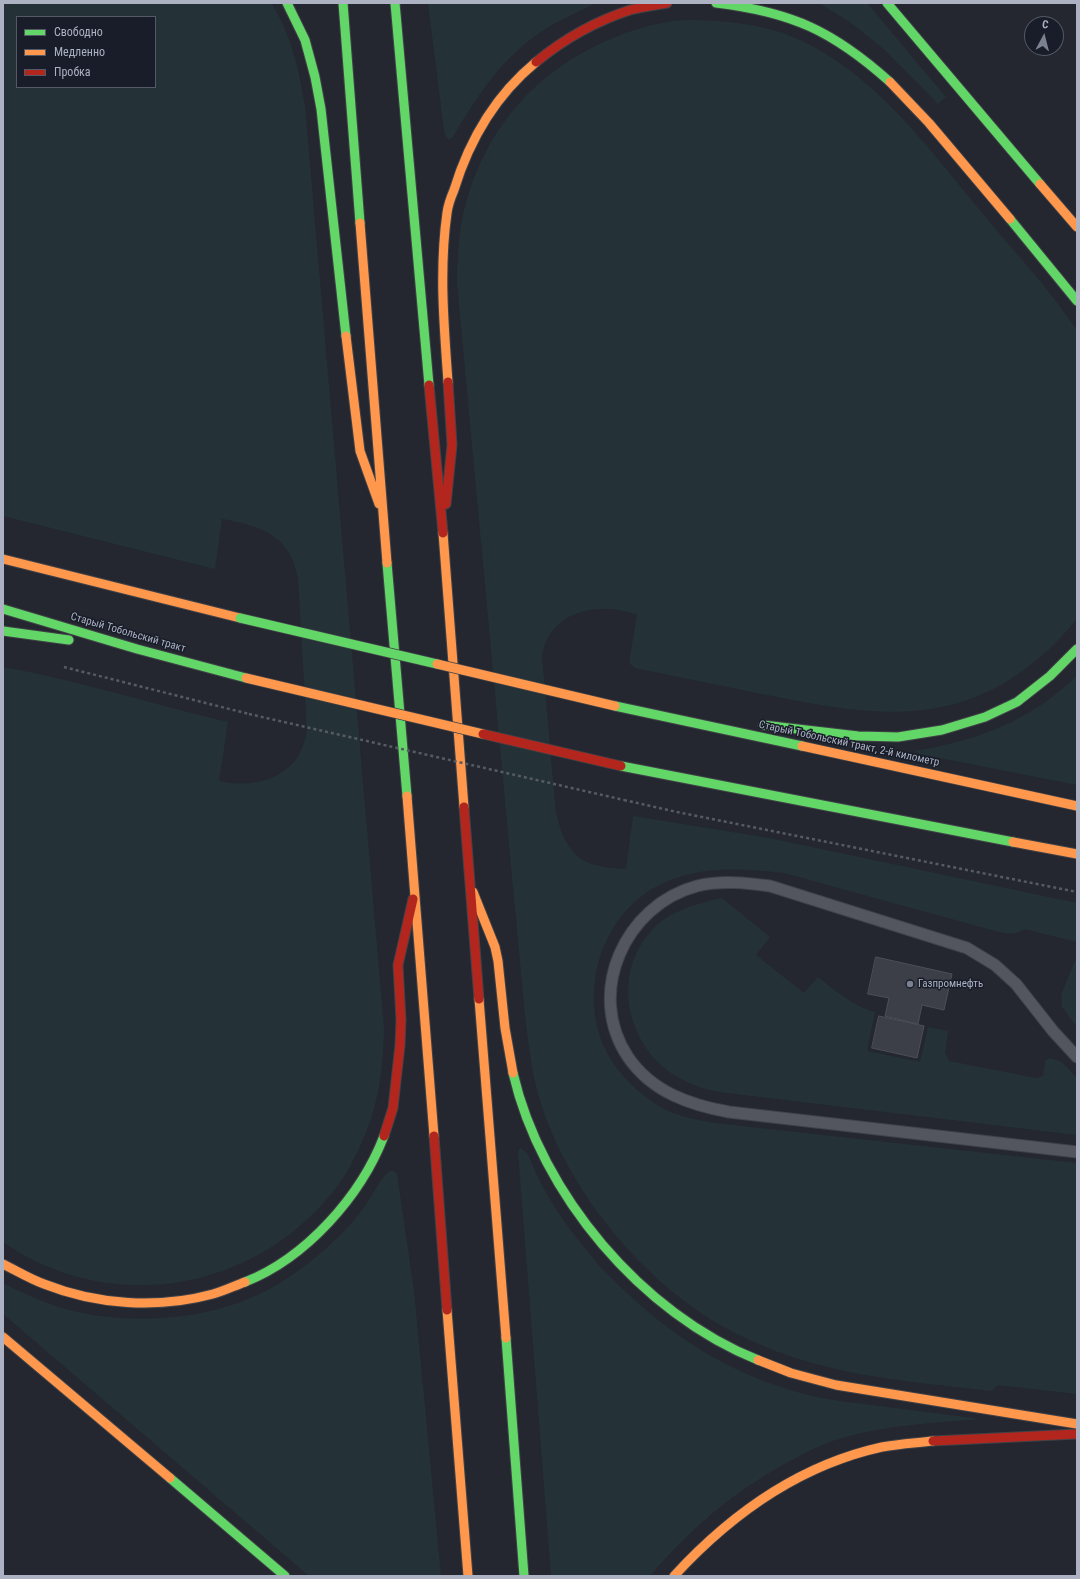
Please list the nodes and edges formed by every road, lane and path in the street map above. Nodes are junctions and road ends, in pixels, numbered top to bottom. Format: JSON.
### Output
{"nodes":[{"id":1,"x":287,"y":3,"type":"edge"},
{"id":2,"x":343,"y":3,"type":"edge"},
{"id":3,"x":394,"y":3,"type":"edge"},
{"id":4,"x":668,"y":3,"type":"edge"},
{"id":5,"x":716,"y":3,"type":"edge"},
{"id":6,"x":887,"y":3,"type":"edge"},
{"id":7,"x":1077,"y":227,"type":"edge"},
{"id":8,"x":1077,"y":301,"type":"edge"},
{"id":9,"x":383,"y":514,"type":"junction"},
{"id":10,"x":443,"y":530,"type":"junction"},
{"id":11,"x":3,"y":559,"type":"edge"},
{"id":12,"x":55,"y":562,"type":"dead end"},
{"id":13,"x":159,"y":599,"type":"junction"},
{"id":14,"x":3,"y":609,"type":"edge"},
{"id":15,"x":3,"y":631,"type":"edge"},
{"id":16,"x":137,"y":649,"type":"junction"},
{"id":17,"x":1077,"y":649,"type":"edge"},
{"id":18,"x":59,"y":665,"type":"dead end"},
{"id":19,"x":642,"y":712,"type":"junction"},
{"id":20,"x":735,"y":722,"type":"dead end"},
{"id":21,"x":750,"y":724,"type":"dead end"},
{"id":22,"x":1077,"y":806,"type":"edge"},
{"id":23,"x":863,"y":814,"type":"junction"},
{"id":24,"x":993,"y":847,"type":"dead end"},
{"id":25,"x":1077,"y":854,"type":"edge"},
{"id":26,"x":472,"y":886,"type":"junction"},
{"id":27,"x":415,"y":890,"type":"junction"},
{"id":28,"x":1077,"y":892,"type":"edge"},
{"id":29,"x":1077,"y":1057,"type":"edge"},
{"id":30,"x":1077,"y":1152,"type":"edge"},
{"id":31,"x":3,"y":1264,"type":"edge"},
{"id":32,"x":3,"y":1337,"type":"edge"},
{"id":33,"x":1077,"y":1424,"type":"edge"},
{"id":34,"x":1077,"y":1434,"type":"edge"},
{"id":35,"x":285,"y":1576,"type":"edge"},
{"id":36,"x":468,"y":1576,"type":"edge"},
{"id":37,"x":524,"y":1576,"type":"edge"},
{"id":38,"x":674,"y":1576,"type":"edge"}],
"edges":[{"from":1,"to":9,"type":"main road"},
{"from":2,"to":9,"type":"main road"},
{"from":3,"to":10,"type":"main road"},
{"from":4,"to":10,"type":"main road"},
{"from":5,"to":8,"type":"main road"},
{"from":6,"to":7,"type":"main road"},
{"from":9,"to":27,"type":"main road"},
{"from":10,"to":26,"type":"main road"},
{"from":11,"to":13,"type":"main road"},
{"from":12,"to":13,"type":"main road"},
{"from":13,"to":19,"type":"main road","name":"Старый Тобольский тракт, 2-й километр","bridge":true},
{"from":14,"to":16,"type":"main road","name":"Старый Тобольский тракт"},
{"from":15,"to":16,"type":"main road"},
{"from":16,"to":23,"type":"main road","name":"Старый Тобольский тракт","bridge":true},
{"from":17,"to":21,"type":"main road"},
{"from":18,"to":28,"type":"path","bridge":true},
{"from":19,"to":20,"type":"main road"},
{"from":19,"to":22,"type":"main road","name":"Старый Тобольский тракт, 2-й километр"},
{"from":23,"to":24,"type":"main road"},
{"from":23,"to":25,"type":"main road"},
{"from":26,"to":33,"type":"main road"},
{"from":26,"to":37,"type":"main road"},
{"from":27,"to":31,"type":"main road"},
{"from":27,"to":36,"type":"main road"},
{"from":29,"to":30,"type":"lane"},
{"from":32,"to":35,"type":"main road"},
{"from":34,"to":38,"type":"main road"}]}
